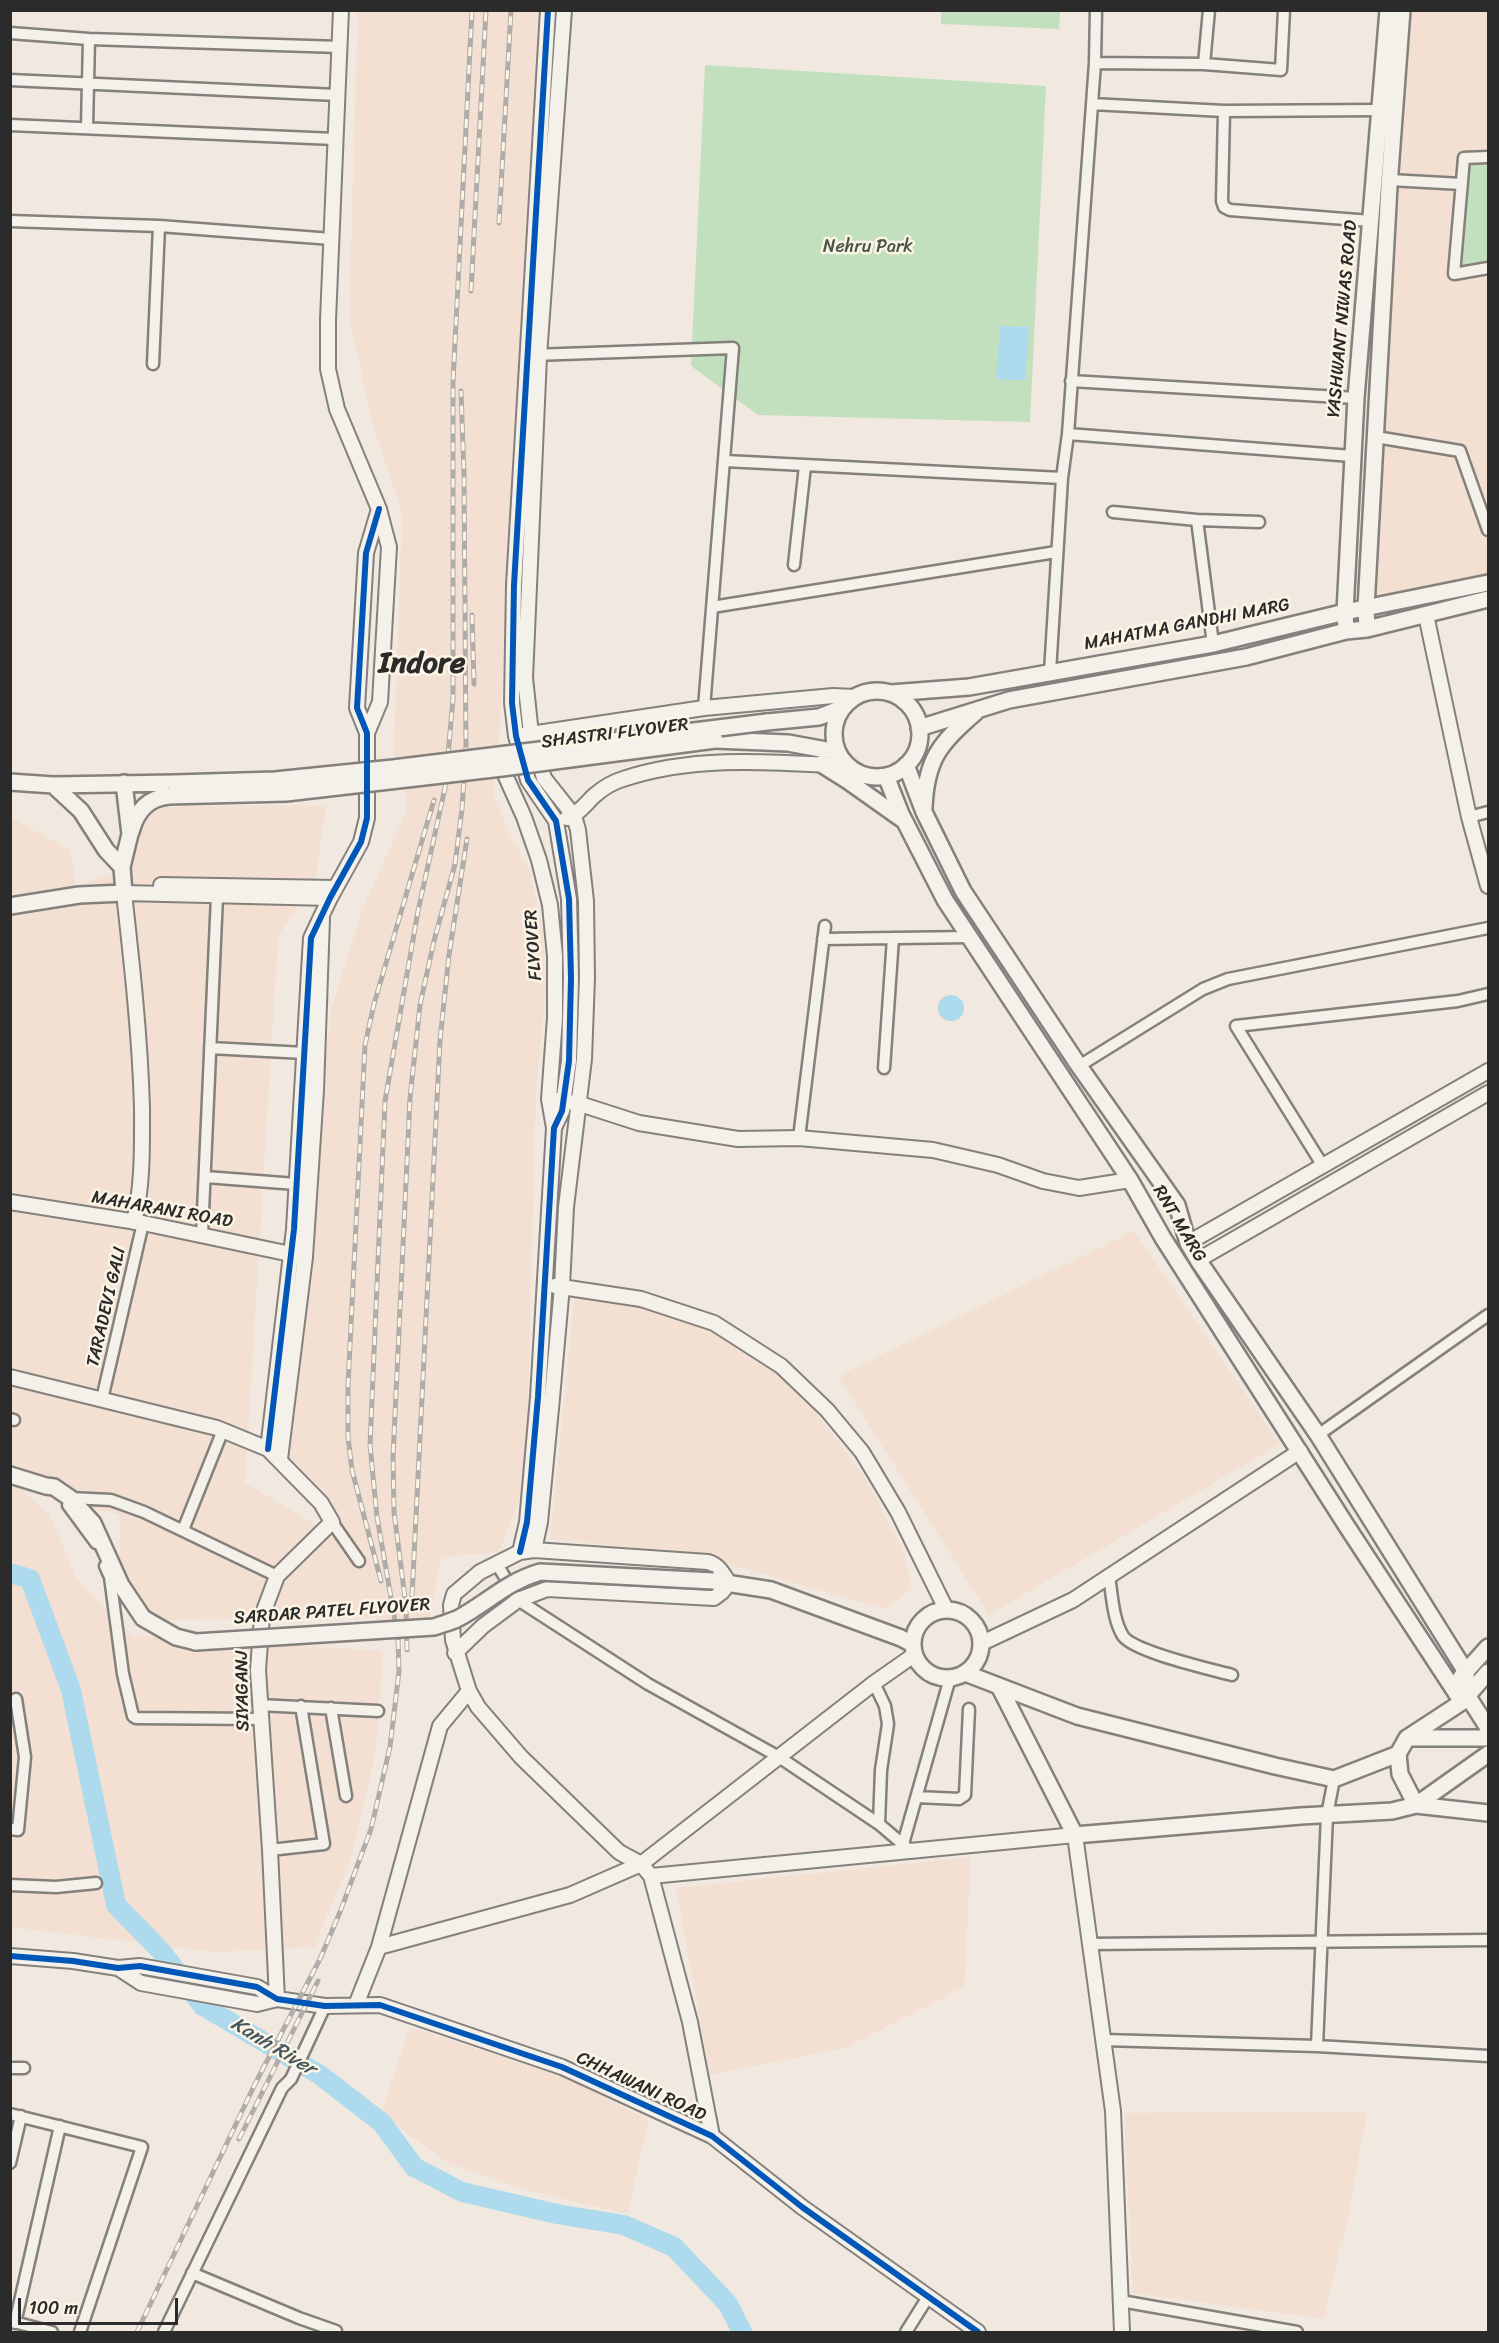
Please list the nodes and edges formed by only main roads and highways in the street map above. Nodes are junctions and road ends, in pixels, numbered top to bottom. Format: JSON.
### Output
{"nodes":[{"id":1,"x":1388,"y":10,"type":"edge"},
{"id":2,"x":1402,"y":10,"type":"edge"},
{"id":3,"x":1488,"y":583,"type":"edge"},
{"id":4,"x":1488,"y":600,"type":"edge"},
{"id":5,"x":1366,"y":608,"type":"junction"},
{"id":6,"x":1345,"y":612,"type":"junction"},
{"id":7,"x":1367,"y":629,"type":"junction"},
{"id":8,"x":1346,"y":631,"type":"junction"},
{"id":9,"x":891,"y":693,"type":"junction"},
{"id":10,"x":842,"y":708,"type":"junction"},
{"id":11,"x":980,"y":708,"type":"junction"},
{"id":12,"x":919,"y":728,"type":"junction"},
{"id":13,"x":837,"y":752,"type":"junction"},
{"id":14,"x":820,"y":764,"type":"road end"},
{"id":15,"x":906,"y":765,"type":"junction"},
{"id":16,"x":886,"y":776,"type":"junction"},
{"id":17,"x":10,"y":782,"type":"edge"},
{"id":18,"x":124,"y":783,"type":"junction"},
{"id":19,"x":53,"y":785,"type":"junction"},
{"id":20,"x":172,"y":790,"type":"junction"},
{"id":21,"x":924,"y":812,"type":"junction"},
{"id":22,"x":905,"y":822,"type":"junction"},
{"id":23,"x":130,"y":834,"type":"junction"},
{"id":24,"x":122,"y":867,"type":"junction"},
{"id":25,"x":10,"y":906,"type":"edge"},
{"id":26,"x":10,"y":1465,"type":"edge"},
{"id":27,"x":10,"y":1475,"type":"edge"},
{"id":28,"x":50,"y":1486,"type":"junction"},
{"id":29,"x":1488,"y":1647,"type":"edge"},
{"id":30,"x":913,"y":1649,"type":"junction"},
{"id":31,"x":1466,"y":1672,"type":"junction"},
{"id":32,"x":1488,"y":1672,"type":"edge"},
{"id":33,"x":958,"y":1676,"type":"junction"},
{"id":34,"x":999,"y":1686,"type":"junction"},
{"id":35,"x":1453,"y":1686,"type":"junction"},
{"id":36,"x":1465,"y":1698,"type":"junction"},
{"id":37,"x":1488,"y":1728,"type":"edge"},
{"id":38,"x":1407,"y":1738,"type":"junction"},
{"id":39,"x":1488,"y":1738,"type":"edge"},
{"id":40,"x":1398,"y":1754,"type":"junction"},
{"id":41,"x":1488,"y":1754,"type":"edge"},
{"id":42,"x":1416,"y":1804,"type":"junction"},
{"id":43,"x":1488,"y":1813,"type":"edge"}],
"edges":[{"from":1,"to":6,"type":"main road","name":"YASHWANT NIWAS ROAD"},
{"from":2,"to":5,"type":"main road","name":"YASHWANT NIWAS ROAD"},
{"from":3,"to":5,"type":"main road","name":"MAHATMA GANDHI MARG"},
{"from":4,"to":7,"type":"main road"},
{"from":5,"to":6,"type":"main road","name":"MAHATMA GANDHI MARG"},
{"from":5,"to":7,"type":"main road","name":"YASHWANT NIWAS ROAD"},
{"from":6,"to":8,"type":"main road","name":"YASHWANT NIWAS ROAD"},
{"from":6,"to":9,"type":"main road","name":"MAHATMA GANDHI MARG"},
{"from":7,"to":8,"type":"main road"},
{"from":8,"to":11,"type":"main road"},
{"from":9,"to":10,"type":"main road"},
{"from":9,"to":12,"type":"main road"},
{"from":10,"to":13,"type":"main road"},
{"from":10,"to":20,"type":"main road","name":"SHASTRI FLYOVER","bridge":true},
{"from":11,"to":12,"type":"main road"},
{"from":11,"to":21,"type":"main road"},
{"from":12,"to":15,"type":"main road"},
{"from":13,"to":16,"type":"main road"},
{"from":13,"to":20,"type":"main road","name":"SHASTRI FLYOVER","bridge":true},
{"from":14,"to":22,"type":"main road"},
{"from":15,"to":16,"type":"main road"},
{"from":15,"to":21,"type":"main road","name":"RNT MARG"},
{"from":16,"to":22,"type":"main road","name":"RNT MARG"},
{"from":17,"to":19,"type":"main road"},
{"from":18,"to":19,"type":"main road"},
{"from":18,"to":20,"type":"main road","name":"SHASTRI FLYOVER"},
{"from":18,"to":23,"type":"main road"},
{"from":19,"to":24,"type":"main road"},
{"from":20,"to":23,"type":"main road","name":"SHASTRI FLYOVER"},
{"from":21,"to":31,"type":"main road","name":"RNT MARG"},
{"from":22,"to":35,"type":"main road","name":"RNT MARG"},
{"from":23,"to":24,"type":"main road"},
{"from":24,"to":25,"type":"main road"},
{"from":26,"to":28,"type":"main road"},
{"from":27,"to":28,"type":"main road"},
{"from":28,"to":30,"type":"main road","name":"SARDAR PATEL FLYOVER","bridge":true},
{"from":29,"to":31,"type":"main road"},
{"from":30,"to":33,"type":"main road"},
{"from":30,"to":33,"type":"main road"},
{"from":31,"to":35,"type":"main road"},
{"from":31,"to":36,"type":"main road"},
{"from":32,"to":36,"type":"main road"},
{"from":33,"to":34,"type":"main road"},
{"from":34,"to":40,"type":"main road"},
{"from":34,"to":42,"type":"main road"},
{"from":35,"to":36,"type":"main road","name":"RNT MARG"},
{"from":36,"to":37,"type":"main road","name":"RNT MARG"},
{"from":36,"to":38,"type":"main road"},
{"from":38,"to":39,"type":"main road"},
{"from":38,"to":40,"type":"main road"},
{"from":40,"to":42,"type":"main road"},
{"from":41,"to":42,"type":"main road"},
{"from":42,"to":43,"type":"main road"}]}
